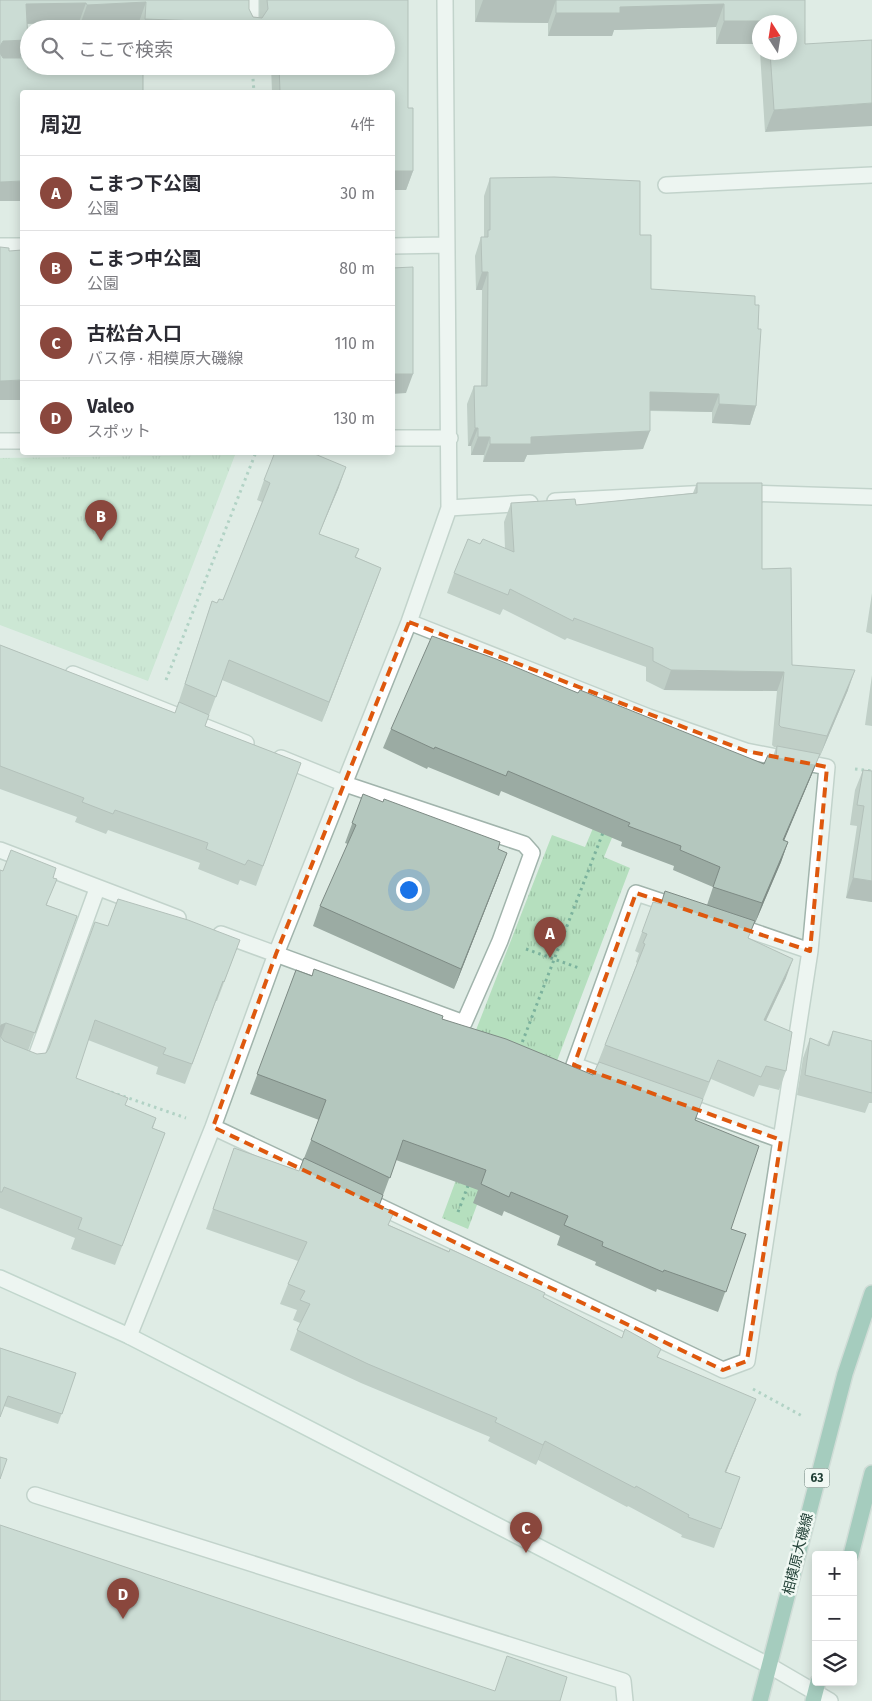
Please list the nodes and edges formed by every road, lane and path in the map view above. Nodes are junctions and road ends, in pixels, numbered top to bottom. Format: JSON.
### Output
{"nodes":[{"id":1,"x":251,"y":0,"type":"edge"},
{"id":2,"x":446,"y":0,"type":"edge"},
{"id":3,"x":251,"y":20,"type":"edge"},
{"id":4,"x":20,"y":68,"type":"edge"},
{"id":5,"x":0,"y":69,"type":"edge"},
{"id":6,"x":253,"y":75,"type":"edge"},
{"id":7,"x":254,"y":90,"type":"edge"},
{"id":8,"x":872,"y":175,"type":"edge"},
{"id":9,"x":666,"y":185,"type":"dead end"},
{"id":10,"x":447,"y":245,"type":"junction"},
{"id":11,"x":0,"y":246,"type":"edge"},
{"id":12,"x":20,"y":246,"type":"edge"},
{"id":13,"x":395,"y":246,"type":"edge"},
{"id":14,"x":395,"y":438,"type":"edge"},
{"id":15,"x":450,"y":438,"type":"junction"},
{"id":16,"x":0,"y":441,"type":"edge"},
{"id":17,"x":20,"y":441,"type":"edge"},
{"id":18,"x":255,"y":455,"type":"edge"},
{"id":19,"x":872,"y":497,"type":"edge"},
{"id":20,"x":449,"y":508,"type":"junction"},
{"id":21,"x":409,"y":622,"type":"junction"},
{"id":22,"x":55,"y":667,"type":"edge"},
{"id":23,"x":156,"y":705,"type":"junction"},
{"id":24,"x":345,"y":784,"type":"junction"},
{"id":25,"x":608,"y":821,"type":"edge"},
{"id":26,"x":0,"y":850,"type":"edge"},
{"id":27,"x":97,"y":889,"type":"junction"},
{"id":28,"x":691,"y":911,"type":"edge"},
{"id":29,"x":718,"y":920,"type":"edge"},
{"id":30,"x":500,"y":940,"type":"junction"},
{"id":31,"x":810,"y":951,"type":"junction"},
{"id":32,"x":276,"y":954,"type":"junction"},
{"id":33,"x":554,"y":958,"type":"junction"},
{"id":34,"x":603,"y":978,"type":"junction"},
{"id":35,"x":0,"y":1052,"type":"edge"},
{"id":36,"x":516,"y":1058,"type":"edge"},
{"id":37,"x":628,"y":1084,"type":"edge"},
{"id":38,"x":105,"y":1090,"type":"edge"},
{"id":39,"x":664,"y":1098,"type":"edge"},
{"id":40,"x":213,"y":1128,"type":"junction"},
{"id":41,"x":781,"y":1140,"type":"junction"},
{"id":42,"x":472,"y":1175,"type":"edge"},
{"id":43,"x":335,"y":1185,"type":"edge"},
{"id":44,"x":352,"y":1193,"type":"edge"},
{"id":45,"x":448,"y":1238,"type":"junction"},
{"id":46,"x":0,"y":1278,"type":"edge"},
{"id":47,"x":872,"y":1293,"type":"edge"},
{"id":48,"x":129,"y":1336,"type":"junction"},
{"id":49,"x":747,"y":1361,"type":"junction"},
{"id":50,"x":830,"y":1428,"type":"junction"},
{"id":51,"x":872,"y":1473,"type":"edge"},
{"id":52,"x":35,"y":1495,"type":"dead end"},
{"id":53,"x":852,"y":1551,"type":"edge"},
{"id":54,"x":770,"y":1666,"type":"junction"},
{"id":55,"x":815,"y":1692,"type":"edge"},
{"id":56,"x":625,"y":1701,"type":"edge"},
{"id":57,"x":760,"y":1701,"type":"edge"},
{"id":58,"x":830,"y":1701,"type":"edge"}],
"edges":[{"from":1,"to":3,"type":"street"},
{"from":2,"to":10,"type":"street"},
{"from":4,"to":5,"type":"street"},
{"from":6,"to":7,"type":"path"},
{"from":8,"to":9,"type":"street"},
{"from":10,"to":13,"type":"street"},
{"from":10,"to":15,"type":"street"},
{"from":11,"to":12,"type":"street"},
{"from":14,"to":15,"type":"street"},
{"from":15,"to":20,"type":"street"},
{"from":16,"to":17,"type":"street"},
{"from":18,"to":23,"type":"path"},
{"from":19,"to":20,"type":"street"},
{"from":20,"to":21,"type":"street"},
{"from":21,"to":24,"type":"street"},
{"from":21,"to":31,"type":"street"},
{"from":22,"to":23,"type":"street"},
{"from":23,"to":24,"type":"street"},
{"from":24,"to":30,"type":"street"},
{"from":24,"to":32,"type":"street"},
{"from":25,"to":33,"type":"path"},
{"from":26,"to":27,"type":"street"},
{"from":27,"to":32,"type":"street"},
{"from":27,"to":35,"type":"street"},
{"from":28,"to":34,"type":"street"},
{"from":29,"to":31,"type":"street"},
{"from":30,"to":32,"type":"street"},
{"from":30,"to":33,"type":"path"},
{"from":31,"to":41,"type":"street"},
{"from":32,"to":40,"type":"street"},
{"from":33,"to":34,"type":"path"},
{"from":33,"to":36,"type":"path"},
{"from":34,"to":37,"type":"street"},
{"from":38,"to":40,"type":"path"},
{"from":39,"to":41,"type":"street"},
{"from":40,"to":43,"type":"street"},
{"from":40,"to":48,"type":"street"},
{"from":41,"to":49,"type":"street"},
{"from":42,"to":45,"type":"path"},
{"from":44,"to":45,"type":"street"},
{"from":45,"to":49,"type":"street"},
{"from":46,"to":48,"type":"street"},
{"from":47,"to":50,"type":"main road","name":"相模原大磯線","number":"63"},
{"from":48,"to":54,"type":"street"},
{"from":49,"to":50,"type":"path"},
{"from":50,"to":54,"type":"main road","name":"相模原大磯線","number":"63"},
{"from":51,"to":53,"type":"main road"},
{"from":52,"to":56,"type":"street"},
{"from":54,"to":55,"type":"street"},
{"from":54,"to":57,"type":"main road","name":"相模原大磯線","number":"63"},
{"from":55,"to":58,"type":"street"}]}
